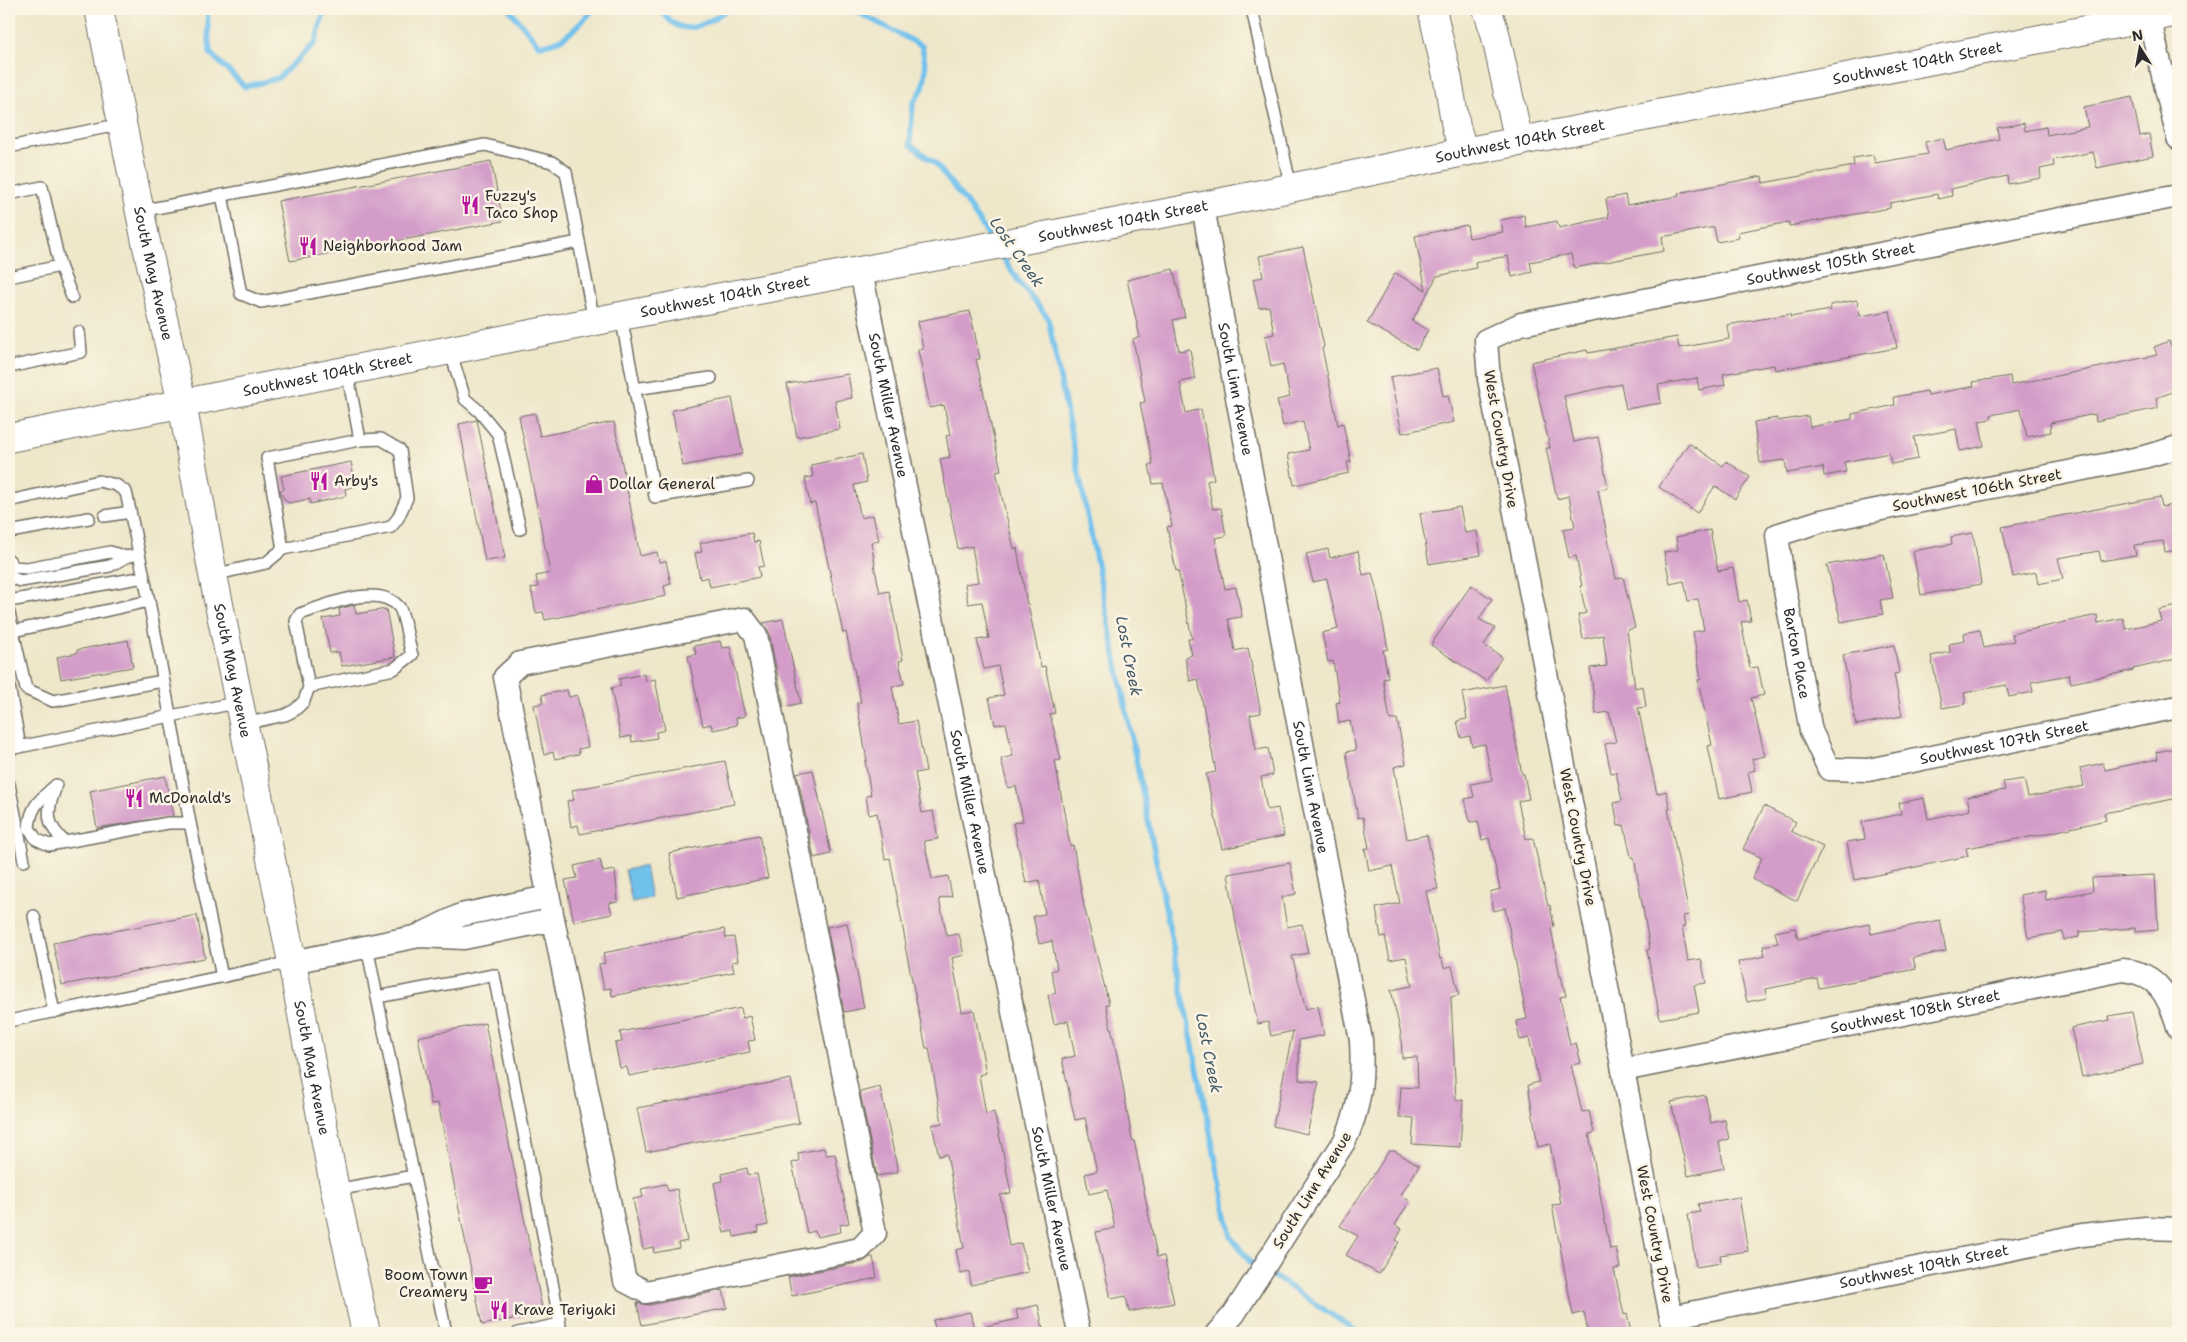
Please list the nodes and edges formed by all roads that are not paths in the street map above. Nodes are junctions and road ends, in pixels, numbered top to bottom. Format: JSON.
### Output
{"nodes":[{"id":1,"x":99,"y":9,"type":"edge"},
{"id":2,"x":1252,"y":9,"type":"edge"},
{"id":3,"x":1487,"y":9,"type":"edge"},
{"id":4,"x":1437,"y":10,"type":"edge"},
{"id":5,"x":2178,"y":12,"type":"edge"},
{"id":6,"x":2149,"y":17,"type":"junction"},
{"id":7,"x":122,"y":124,"type":"junction"},
{"id":8,"x":2178,"y":138,"type":"edge"},
{"id":9,"x":1519,"y":142,"type":"junction"},
{"id":10,"x":9,"y":147,"type":"edge"},
{"id":11,"x":1464,"y":152,"type":"junction"},
{"id":12,"x":1291,"y":188,"type":"junction"},
{"id":13,"x":9,"y":194,"type":"edge"},
{"id":14,"x":222,"y":195,"type":"junction"},
{"id":15,"x":2178,"y":196,"type":"edge"},
{"id":16,"x":1203,"y":206,"type":"junction"},
{"id":17,"x":140,"y":211,"type":"junction"},
{"id":18,"x":579,"y":242,"type":"junction"},
{"id":19,"x":60,"y":266,"type":"junction"},
{"id":20,"x":861,"y":272,"type":"junction"},
{"id":21,"x":10,"y":273,"type":"edge"},
{"id":22,"x":72,"y":297,"type":"dead end"},
{"id":23,"x":621,"y":316,"type":"junction"},
{"id":24,"x":594,"y":322,"type":"junction"},
{"id":25,"x":79,"y":332,"type":"dead end"},
{"id":26,"x":1486,"y":340,"type":"joint"},
{"id":27,"x":450,"y":350,"type":"junction"},
{"id":28,"x":9,"y":367,"type":"edge"},
{"id":29,"x":347,"y":370,"type":"junction"},
{"id":30,"x":711,"y":378,"type":"dead end"},
{"id":31,"x":634,"y":389,"type":"junction"},
{"id":32,"x":182,"y":403,"type":"junction"},
{"id":33,"x":9,"y":438,"type":"edge"},
{"id":34,"x":360,"y":440,"type":"junction"},
{"id":35,"x":2178,"y":447,"type":"edge"},
{"id":36,"x":748,"y":481,"type":"dead end"},
{"id":37,"x":9,"y":500,"type":"edge"},
{"id":38,"x":130,"y":512,"type":"junction"},
{"id":39,"x":106,"y":516,"type":"dead end"},
{"id":40,"x":89,"y":518,"type":"dead end"},
{"id":41,"x":520,"y":529,"type":"dead end"},
{"id":42,"x":14,"y":531,"type":"edge"},
{"id":43,"x":1777,"y":535,"type":"joint"},
{"id":44,"x":9,"y":543,"type":"edge"},
{"id":45,"x":283,"y":549,"type":"junction"},
{"id":46,"x":140,"y":554,"type":"junction"},
{"id":47,"x":126,"y":557,"type":"junction"},
{"id":48,"x":9,"y":560,"type":"edge"},
{"id":49,"x":213,"y":574,"type":"junction"},
{"id":50,"x":9,"y":577,"type":"edge"},
{"id":51,"x":144,"y":577,"type":"junction"},
{"id":52,"x":9,"y":601,"type":"edge"},
{"id":53,"x":149,"y":602,"type":"junction"},
{"id":54,"x":9,"y":613,"type":"edge"},
{"id":55,"x":10,"y":631,"type":"edge"},
{"id":56,"x":164,"y":681,"type":"junction"},
{"id":57,"x":9,"y":686,"type":"edge"},
{"id":58,"x":308,"y":687,"type":"junction"},
{"id":59,"x":2178,"y":707,"type":"edge"},
{"id":60,"x":242,"y":713,"type":"junction"},
{"id":61,"x":170,"y":716,"type":"junction"},
{"id":62,"x":14,"y":748,"type":"edge"},
{"id":63,"x":1829,"y":769,"type":"joint"},
{"id":64,"x":9,"y":784,"type":"edge"},
{"id":65,"x":187,"y":824,"type":"junction"},
{"id":66,"x":66,"y":842,"type":"junction"},
{"id":67,"x":24,"y":861,"type":"dead end"},
{"id":68,"x":548,"y":897,"type":"junction"},
{"id":69,"x":34,"y":916,"type":"dead end"},
{"id":70,"x":552,"y":920,"type":"junction"},
{"id":71,"x":419,"y":936,"type":"junction"},
{"id":72,"x":367,"y":946,"type":"junction"},
{"id":73,"x":292,"y":962,"type":"junction"},
{"id":74,"x":222,"y":977,"type":"junction"},
{"id":75,"x":377,"y":997,"type":"junction"},
{"id":76,"x":54,"y":1012,"type":"junction"},
{"id":77,"x":9,"y":1021,"type":"edge"},
{"id":78,"x":2178,"y":1027,"type":"edge"},
{"id":79,"x":1623,"y":1070,"type":"junction"},
{"id":80,"x":414,"y":1176,"type":"junction"},
{"id":81,"x":335,"y":1190,"type":"junction"},
{"id":82,"x":2178,"y":1229,"type":"edge"},
{"id":83,"x":1673,"y":1325,"type":"edge"},
{"id":84,"x":366,"y":1333,"type":"edge"},
{"id":85,"x":446,"y":1333,"type":"edge"},
{"id":86,"x":518,"y":1333,"type":"edge"},
{"id":87,"x":1079,"y":1333,"type":"edge"},
{"id":88,"x":1217,"y":1333,"type":"edge"}],
"edges":[{"from":1,"to":7,"type":"main road","name":"South May Avenue"},
{"from":2,"to":12,"type":"lane"},
{"from":3,"to":9,"type":"main road"},
{"from":4,"to":11,"type":"main road"},
{"from":5,"to":6,"type":"main road","name":"Southwest 104th Street"},
{"from":6,"to":8,"type":"street"},
{"from":6,"to":9,"type":"main road","name":"Southwest 104th Street"},
{"from":7,"to":10,"type":"lane"},
{"from":7,"to":17,"type":"main road","name":"South May Avenue"},
{"from":9,"to":11,"type":"main road","name":"Southwest 104th Street"},
{"from":11,"to":12,"type":"main road","name":"Southwest 104th Street"},
{"from":12,"to":16,"type":"main road","name":"Southwest 104th Street"},
{"from":13,"to":19,"type":"lane"},
{"from":14,"to":17,"type":"lane"},
{"from":14,"to":18,"type":"lane"},
{"from":14,"to":18,"type":"lane"},
{"from":15,"to":26,"type":"street","name":"Southwest 105th Street"},
{"from":16,"to":20,"type":"main road","name":"Southwest 104th Street"},
{"from":16,"to":88,"type":"street","name":"South Linn Avenue"},
{"from":17,"to":32,"type":"main road","name":"South May Avenue"},
{"from":18,"to":24,"type":"lane"},
{"from":19,"to":21,"type":"lane"},
{"from":19,"to":22,"type":"lane"},
{"from":20,"to":23,"type":"main road","name":"Southwest 104th Street"},
{"from":20,"to":87,"type":"street","name":"South Miller Avenue"},
{"from":23,"to":24,"type":"main road","name":"Southwest 104th Street"},
{"from":23,"to":31,"type":"lane"},
{"from":24,"to":27,"type":"main road","name":"Southwest 104th Street"},
{"from":25,"to":28,"type":"lane"},
{"from":26,"to":79,"type":"street","name":"West Country Drive"},
{"from":27,"to":29,"type":"main road","name":"Southwest 104th Street"},
{"from":27,"to":41,"type":"lane"},
{"from":29,"to":32,"type":"main road","name":"Southwest 104th Street"},
{"from":29,"to":34,"type":"lane"},
{"from":30,"to":31,"type":"lane"},
{"from":31,"to":36,"type":"lane"},
{"from":32,"to":33,"type":"main road","name":"Southwest 104th Street"},
{"from":32,"to":49,"type":"main road","name":"South May Avenue"},
{"from":34,"to":45,"type":"lane"},
{"from":34,"to":45,"type":"lane"},
{"from":35,"to":43,"type":"street","name":"Southwest 106th Street"},
{"from":37,"to":38,"type":"lane"},
{"from":38,"to":39,"type":"lane"},
{"from":38,"to":46,"type":"lane"},
{"from":40,"to":42,"type":"lane"},
{"from":42,"to":44,"type":"lane"},
{"from":43,"to":63,"type":"street","name":"Barton Place"},
{"from":45,"to":49,"type":"lane"},
{"from":46,"to":47,"type":"lane"},
{"from":46,"to":51,"type":"lane"},
{"from":47,"to":48,"type":"lane"},
{"from":47,"to":50,"type":"lane"},
{"from":49,"to":60,"type":"main road","name":"South May Avenue"},
{"from":51,"to":52,"type":"lane"},
{"from":51,"to":53,"type":"lane"},
{"from":53,"to":55,"type":"lane"},
{"from":53,"to":56,"type":"lane"},
{"from":54,"to":55,"type":"lane"},
{"from":55,"to":56,"type":"lane"},
{"from":56,"to":61,"type":"lane"},
{"from":57,"to":62,"type":"lane"},
{"from":58,"to":58,"type":"lane"},
{"from":58,"to":60,"type":"lane"},
{"from":59,"to":63,"type":"street","name":"Southwest 107th Street"},
{"from":60,"to":61,"type":"lane"},
{"from":60,"to":73,"type":"main road","name":"South May Avenue"},
{"from":61,"to":62,"type":"lane"},
{"from":61,"to":65,"type":"lane"},
{"from":64,"to":67,"type":"lane"},
{"from":65,"to":66,"type":"lane"},
{"from":65,"to":74,"type":"lane"},
{"from":66,"to":66,"type":"lane"},
{"from":68,"to":70,"type":"street"},
{"from":68,"to":70,"type":"street"},
{"from":68,"to":71,"type":"street"},
{"from":69,"to":76,"type":"lane"},
{"from":70,"to":71,"type":"street"},
{"from":71,"to":72,"type":"street"},
{"from":72,"to":73,"type":"street"},
{"from":72,"to":75,"type":"lane"},
{"from":73,"to":74,"type":"lane"},
{"from":73,"to":81,"type":"main road","name":"South May Avenue"},
{"from":74,"to":76,"type":"lane"},
{"from":75,"to":80,"type":"lane"},
{"from":75,"to":86,"type":"lane"},
{"from":76,"to":77,"type":"lane"},
{"from":78,"to":79,"type":"street","name":"Southwest 108th Street"},
{"from":79,"to":83,"type":"street","name":"West Country Drive"},
{"from":80,"to":81,"type":"lane"},
{"from":80,"to":85,"type":"lane"},
{"from":81,"to":84,"type":"main road","name":"South May Avenue"},
{"from":82,"to":83,"type":"street","name":"Southwest 109th Street"}]}
